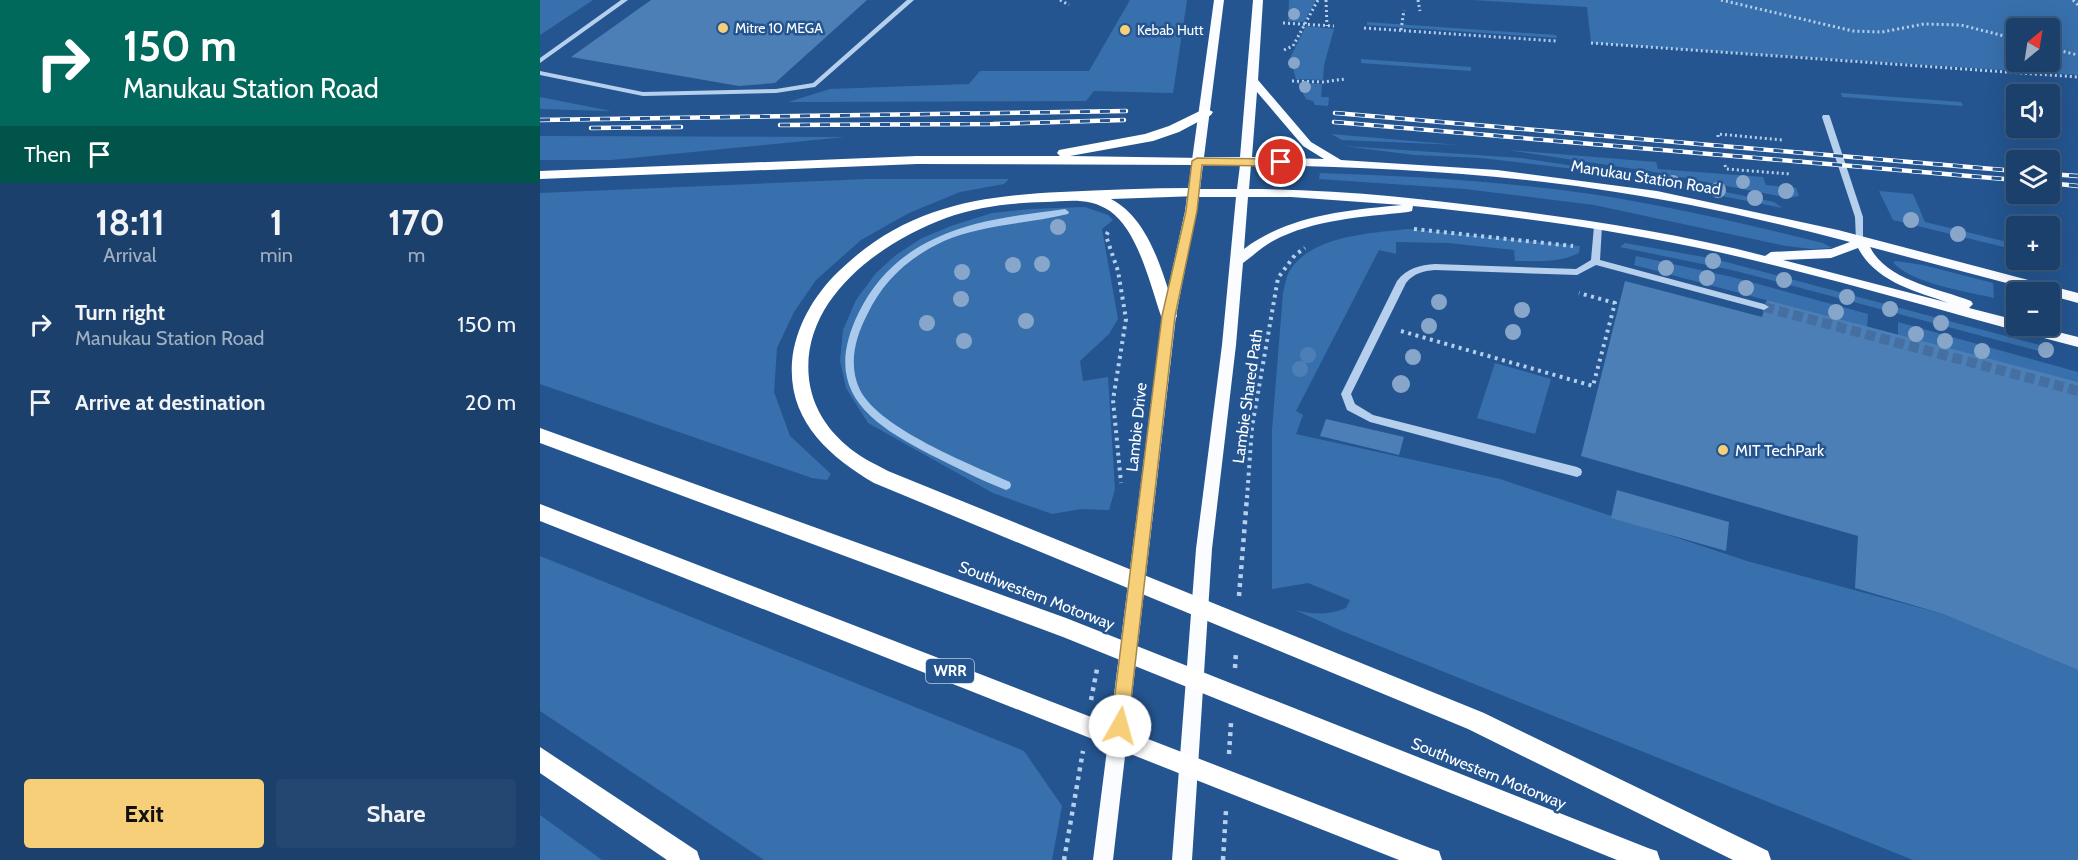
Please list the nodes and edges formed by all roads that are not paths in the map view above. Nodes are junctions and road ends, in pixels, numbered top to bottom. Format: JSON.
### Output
{"nodes":[{"id":1,"x":625,"y":0,"type":"edge"},
{"id":2,"x":911,"y":0,"type":"edge"},
{"id":3,"x":1219,"y":0,"type":"edge"},
{"id":4,"x":1258,"y":0,"type":"edge"},
{"id":5,"x":540,"y":61,"type":"edge"},
{"id":6,"x":540,"y":73,"type":"edge"},
{"id":7,"x":1253,"y":80,"type":"junction"},
{"id":8,"x":1206,"y":112,"type":"junction"},
{"id":9,"x":1826,"y":117,"type":"dead end"},
{"id":10,"x":1030,"y":160,"type":"junction"},
{"id":11,"x":1197,"y":161,"type":"junction"},
{"id":12,"x":1245,"y":161,"type":"junction"},
{"id":13,"x":1338,"y":163,"type":"junction"},
{"id":14,"x":540,"y":175,"type":"edge"},
{"id":15,"x":1193,"y":193,"type":"junction"},
{"id":16,"x":1243,"y":193,"type":"junction"},
{"id":17,"x":1090,"y":195,"type":"junction"},
{"id":18,"x":1444,"y":205,"type":"junction"},
{"id":19,"x":1598,"y":226,"type":"junction"},
{"id":20,"x":1860,"y":240,"type":"junction"},
{"id":21,"x":1753,"y":257,"type":"junction"},
{"id":22,"x":1237,"y":261,"type":"junction"},
{"id":23,"x":1595,"y":262,"type":"junction"},
{"id":24,"x":2078,"y":297,"type":"edge"},
{"id":25,"x":1764,"y":308,"type":"tunnel mouth"},
{"id":26,"x":1168,"y":316,"type":"junction"},
{"id":27,"x":2006,"y":321,"type":"edge"},
{"id":28,"x":2006,"y":322,"type":"edge"},
{"id":29,"x":2056,"y":336,"type":"edge"},
{"id":30,"x":2078,"y":342,"type":"edge"},
{"id":31,"x":540,"y":435,"type":"edge"},
{"id":32,"x":1577,"y":472,"type":"dead end"},
{"id":33,"x":540,"y":512,"type":"edge"},
{"id":34,"x":540,"y":759,"type":"edge"},
{"id":35,"x":688,"y":860,"type":"edge"},
{"id":36,"x":1103,"y":860,"type":"edge"},
{"id":37,"x":1182,"y":860,"type":"edge"},
{"id":38,"x":1430,"y":860,"type":"edge"},
{"id":39,"x":1648,"y":860,"type":"edge"},
{"id":40,"x":1759,"y":860,"type":"edge"}],
"edges":[{"from":1,"to":5,"type":"lane"},
{"from":2,"to":6,"type":"lane"},
{"from":3,"to":8,"type":"main road","name":"Lambie Drive"},
{"from":4,"to":7,"type":"main road"},
{"from":7,"to":12,"type":"main road"},
{"from":7,"to":13,"type":"main road"},
{"from":8,"to":10,"type":"highway"},
{"from":8,"to":11,"type":"main road","name":"Lambie Drive"},
{"from":9,"to":20,"type":"lane"},
{"from":10,"to":11,"type":"highway"},
{"from":10,"to":14,"type":"highway"},
{"from":11,"to":12,"type":"main road","name":"Manukau Station Road"},
{"from":11,"to":15,"type":"main road","name":"Lambie Drive"},
{"from":12,"to":13,"type":"main road","name":"Manukau Station Road"},
{"from":12,"to":16,"type":"main road"},
{"from":13,"to":20,"type":"main road","name":"Manukau Station Road"},
{"from":15,"to":16,"type":"main road"},
{"from":15,"to":17,"type":"highway"},
{"from":15,"to":26,"type":"main road","name":"Lambie Drive"},
{"from":16,"to":18,"type":"main road"},
{"from":16,"to":22,"type":"main road"},
{"from":17,"to":26,"type":"highway"},
{"from":17,"to":40,"type":"highway"},
{"from":18,"to":19,"type":"main road"},
{"from":18,"to":22,"type":"main road"},
{"from":19,"to":21,"type":"main road"},
{"from":19,"to":23,"type":"lane"},
{"from":20,"to":21,"type":"main road"},
{"from":20,"to":24,"type":"main road","name":"Manukau Station Road"},
{"from":20,"to":27,"type":"main road"},
{"from":21,"to":28,"type":"main road"},
{"from":22,"to":37,"type":"main road"},
{"from":23,"to":25,"type":"lane"},
{"from":23,"to":32,"type":"lane"},
{"from":26,"to":36,"type":"main road","name":"Lambie Drive"},
{"from":29,"to":30,"type":"main road"},
{"from":31,"to":39,"type":"highway","name":"Southwestern Motorway"},
{"from":33,"to":38,"type":"highway","number":"WRR"},
{"from":34,"to":35,"type":"highway"}]}
